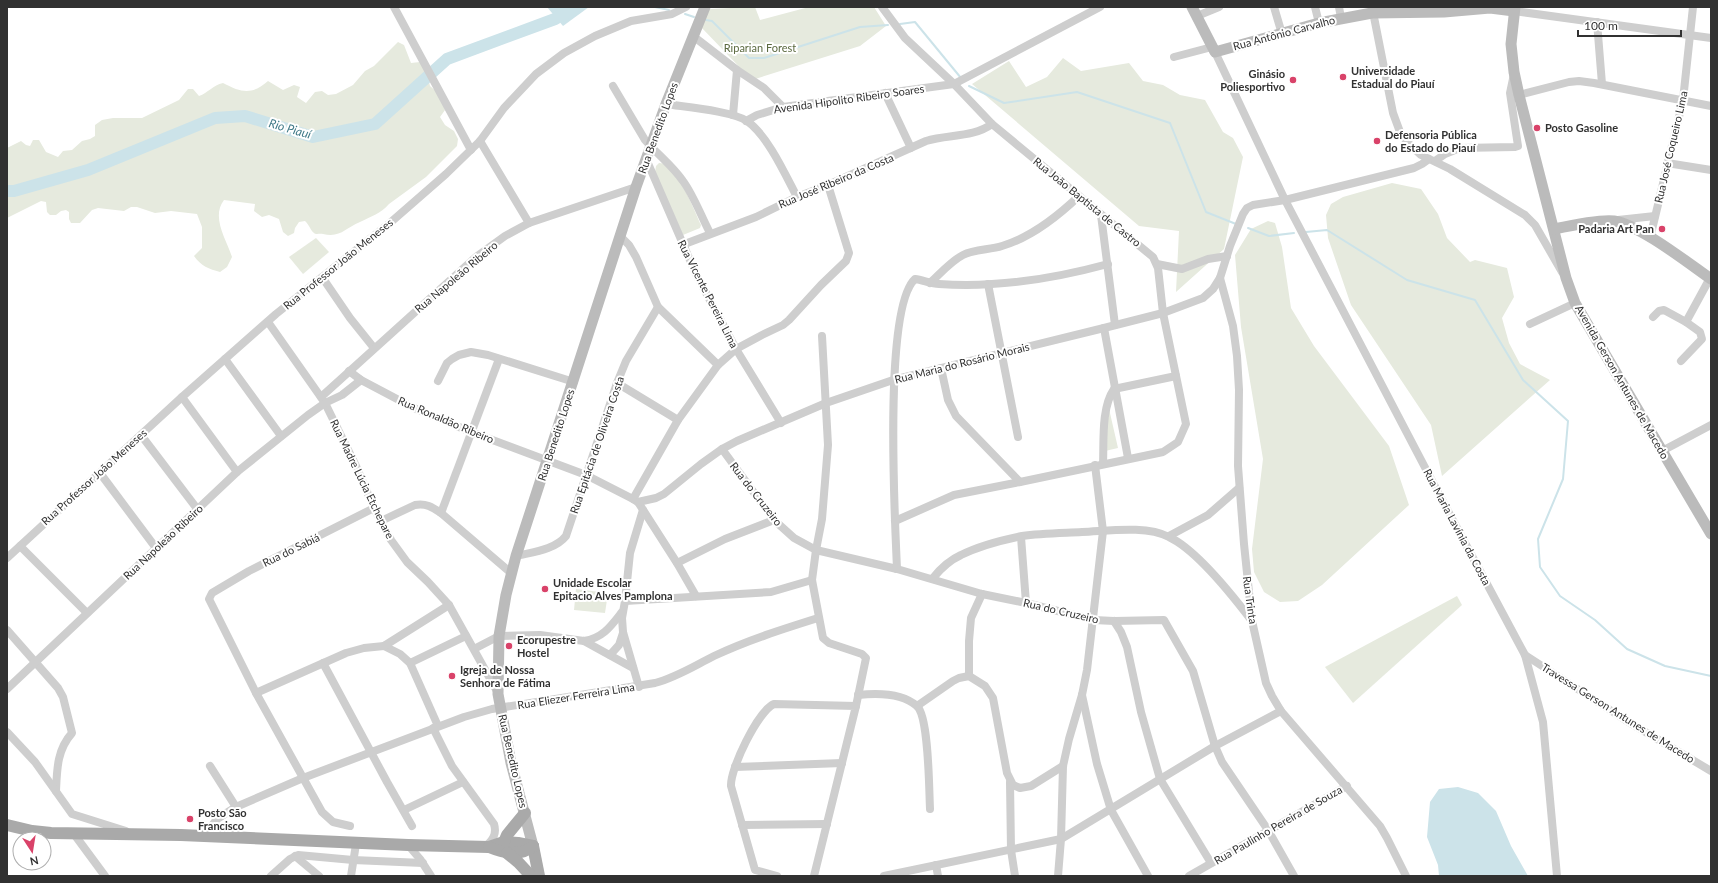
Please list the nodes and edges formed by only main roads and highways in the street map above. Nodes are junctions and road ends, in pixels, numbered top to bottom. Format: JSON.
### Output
{"nodes":[{"id":1,"x":705,"y":7,"type":"edge"},
{"id":2,"x":1514,"y":9,"type":"edge"},
{"id":3,"x":1372,"y":10,"type":"edge"},
{"id":4,"x":1195,"y":11,"type":"edge"},
{"id":5,"x":1340,"y":12,"type":"edge"},
{"id":6,"x":1554,"y":229,"type":"junction"},
{"id":7,"x":1710,"y":278,"type":"edge"},
{"id":8,"x":1711,"y":534,"type":"edge"},
{"id":9,"x":525,"y":813,"type":"junction"},
{"id":10,"x":7,"y":825,"type":"edge"},
{"id":11,"x":533,"y":846,"type":"junction"},
{"id":12,"x":505,"y":847,"type":"junction"},
{"id":13,"x":531,"y":876,"type":"edge"},
{"id":14,"x":539,"y":876,"type":"edge"}],
"edges":[{"from":1,"to":9,"type":"main road","name":"Rua Benedito Lopes"},
{"from":2,"to":3,"type":"main road","name":"Rua Antônio Carvalho"},
{"from":2,"to":6,"type":"main road","name":"Avenida Gerson Antunes de Macedo"},
{"from":3,"to":5,"type":"main road","name":"Rua Antônio Carvalho"},
{"from":4,"to":5,"type":"main road","name":"Rua Antônio Carvalho"},
{"from":6,"to":7,"type":"main road"},
{"from":6,"to":8,"type":"main road","name":"Avenida Gerson Antunes de Macedo"},
{"from":9,"to":11,"type":"main road","name":"Rua Benedito Lopes"},
{"from":9,"to":12,"type":"main road"},
{"from":10,"to":12,"type":"main road"},
{"from":11,"to":12,"type":"main road"},
{"from":11,"to":14,"type":"main road","name":"Rua Benedito Lopes"},
{"from":12,"to":13,"type":"main road"}]}
